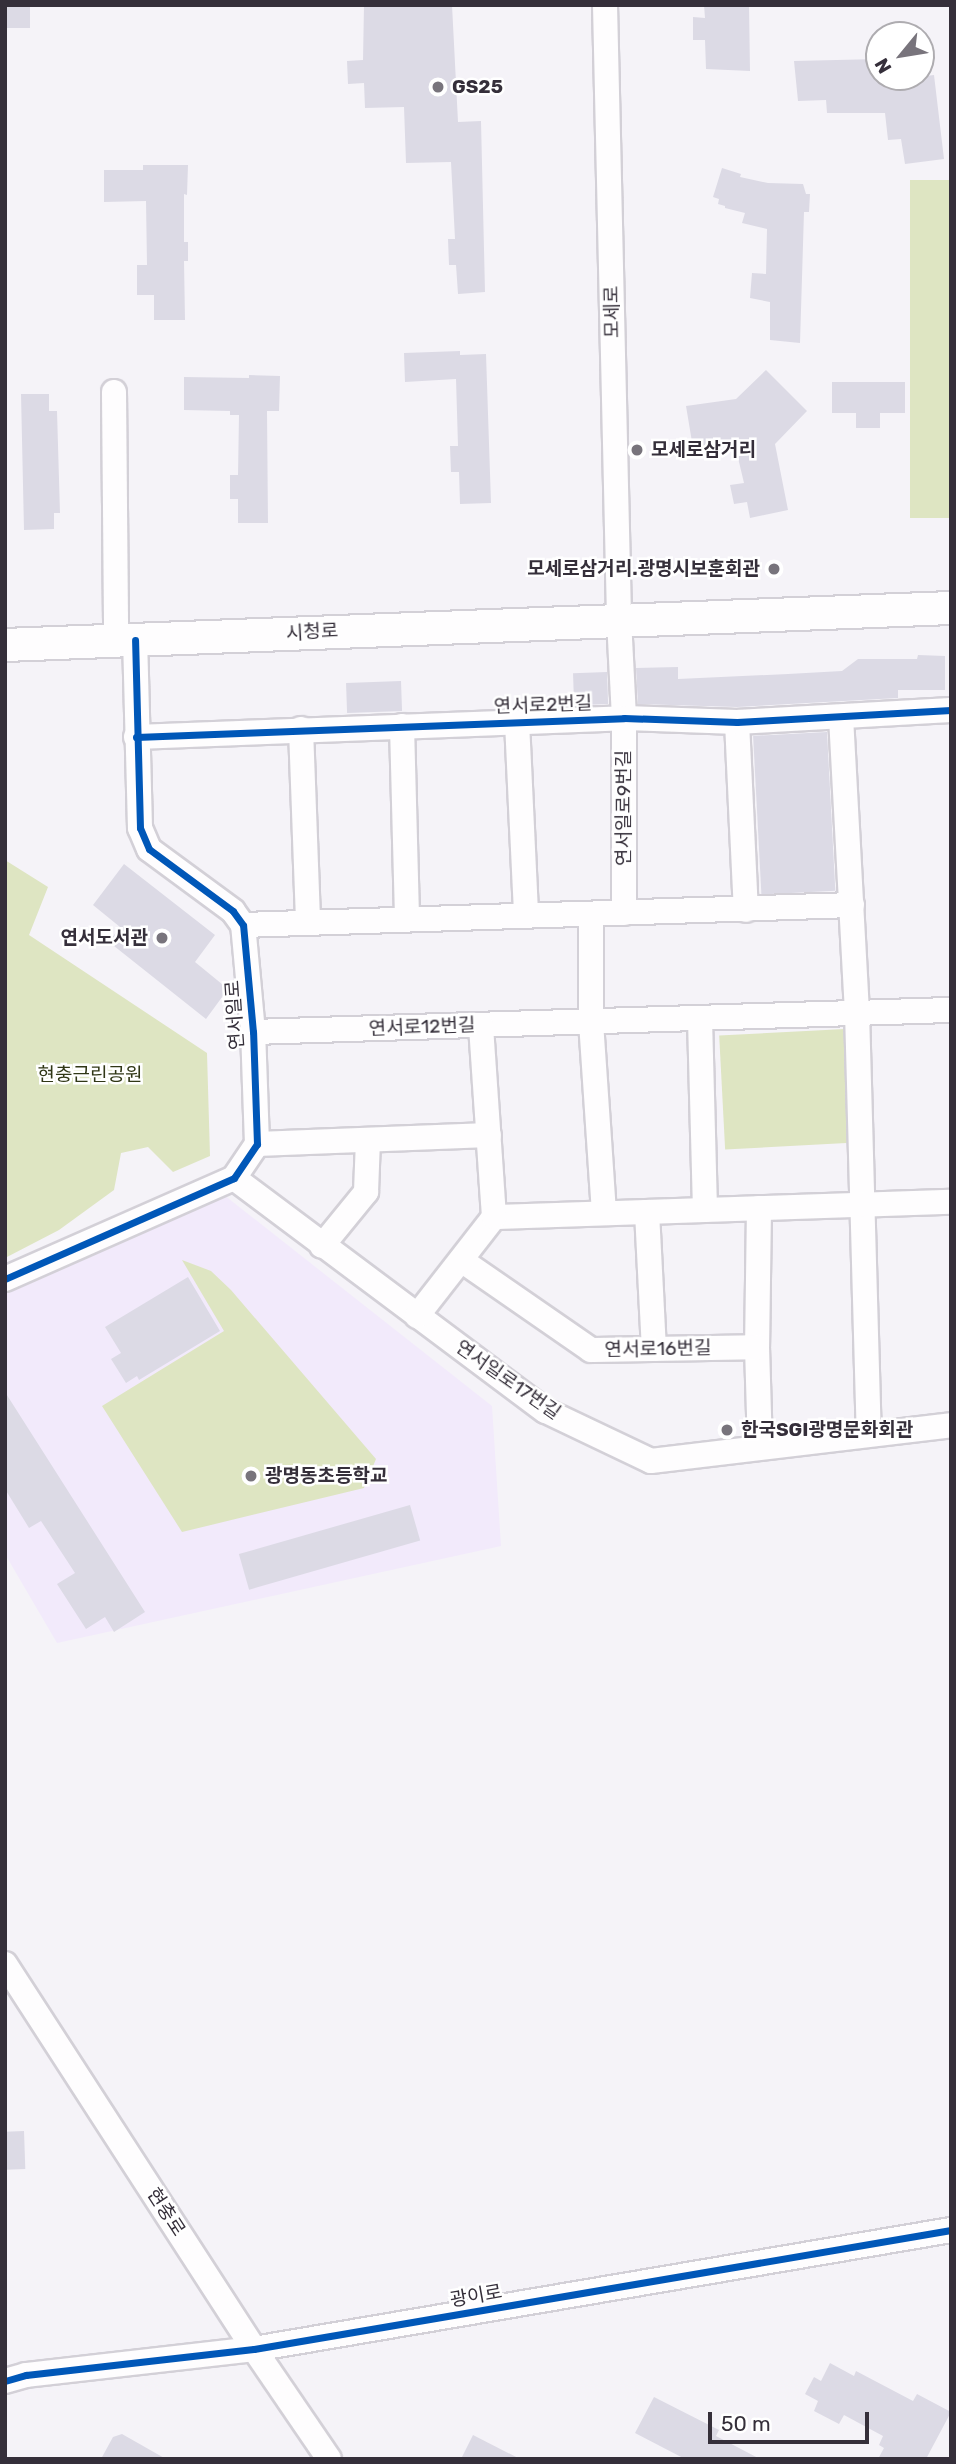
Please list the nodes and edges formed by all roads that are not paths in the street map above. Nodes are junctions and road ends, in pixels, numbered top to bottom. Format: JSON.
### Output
{"nodes":[{"id":1,"x":605,"y":5,"type":"edge"},
{"id":2,"x":114,"y":392,"type":"dead end"},
{"id":3,"x":951,"y":608,"type":"edge"},
{"id":4,"x":619,"y":619,"type":"junction"},
{"id":5,"x":125,"y":641,"type":"junction"},
{"id":6,"x":5,"y":645,"type":"edge"},
{"id":7,"x":951,"y":710,"type":"edge"},
{"id":8,"x":841,"y":717,"type":"junction"},
{"id":9,"x":624,"y":718,"type":"junction"},
{"id":10,"x":517,"y":722,"type":"junction"},
{"id":11,"x":737,"y":722,"type":"junction"},
{"id":12,"x":402,"y":726,"type":"junction"},
{"id":13,"x":301,"y":729,"type":"junction"},
{"id":14,"x":136,"y":737,"type":"junction"},
{"id":15,"x":852,"y":905,"type":"junction"},
{"id":16,"x":746,"y":910,"type":"junction"},
{"id":17,"x":624,"y":913,"type":"junction"},
{"id":18,"x":591,"y":914,"type":"junction"},
{"id":19,"x":526,"y":915,"type":"junction"},
{"id":20,"x":407,"y":919,"type":"junction"},
{"id":21,"x":308,"y":923,"type":"junction"},
{"id":22,"x":243,"y":925,"type":"junction"},
{"id":23,"x":951,"y":1010,"type":"edge"},
{"id":24,"x":857,"y":1012,"type":"junction"},
{"id":25,"x":700,"y":1019,"type":"junction"},
{"id":26,"x":591,"y":1022,"type":"junction"},
{"id":27,"x":481,"y":1025,"type":"junction"},
{"id":28,"x":253,"y":1032,"type":"junction"},
{"id":29,"x":489,"y":1135,"type":"junction"},
{"id":30,"x":368,"y":1140,"type":"junction"},
{"id":31,"x":257,"y":1144,"type":"junction"},
{"id":32,"x":234,"y":1178,"type":"junction"},
{"id":33,"x":951,"y":1202,"type":"edge"},
{"id":34,"x":861,"y":1205,"type":"junction"},
{"id":35,"x":760,"y":1208,"type":"junction"},
{"id":36,"x":705,"y":1210,"type":"junction"},
{"id":37,"x":647,"y":1212,"type":"junction"},
{"id":38,"x":604,"y":1213,"type":"junction"},
{"id":39,"x":494,"y":1217,"type":"junction"},
{"id":40,"x":322,"y":1246,"type":"junction"},
{"id":41,"x":461,"y":1260,"type":"junction"},
{"id":42,"x":5,"y":1279,"type":"edge"},
{"id":43,"x":417,"y":1316,"type":"junction"},
{"id":44,"x":757,"y":1347,"type":"junction"},
{"id":45,"x":653,"y":1349,"type":"junction"},
{"id":46,"x":951,"y":1425,"type":"edge"},
{"id":47,"x":869,"y":1434,"type":"junction"},
{"id":48,"x":760,"y":1447,"type":"junction"},
{"id":49,"x":5,"y":1964,"type":"edge"},
{"id":50,"x":951,"y":2230,"type":"edge"},
{"id":51,"x":254,"y":2349,"type":"junction"},
{"id":52,"x":5,"y":2381,"type":"edge"},
{"id":53,"x":329,"y":2459,"type":"edge"}],
"edges":[{"from":1,"to":4,"type":"street","name":"모세로"},
{"from":2,"to":5,"type":"street"},
{"from":3,"to":4,"type":"main road","name":"시청로"},
{"from":4,"to":5,"type":"main road","name":"시청로"},
{"from":4,"to":9,"type":"street","name":"연서일로9번길"},
{"from":5,"to":6,"type":"main road","name":"시청로"},
{"from":5,"to":14,"type":"street"},
{"from":7,"to":8,"type":"street","name":"연서로2번길"},
{"from":8,"to":11,"type":"street","name":"연서로2번길"},
{"from":8,"to":15,"type":"street"},
{"from":9,"to":10,"type":"street","name":"연서로2번길"},
{"from":9,"to":11,"type":"street","name":"연서로2번길"},
{"from":9,"to":17,"type":"street","name":"연서일로9번길"},
{"from":10,"to":12,"type":"street","name":"연서로2번길"},
{"from":10,"to":19,"type":"street"},
{"from":11,"to":16,"type":"street"},
{"from":12,"to":13,"type":"street","name":"연서로2번길"},
{"from":12,"to":20,"type":"street"},
{"from":13,"to":14,"type":"street","name":"연서로2번길"},
{"from":13,"to":21,"type":"street"},
{"from":14,"to":22,"type":"street"},
{"from":15,"to":16,"type":"street"},
{"from":15,"to":24,"type":"street"},
{"from":16,"to":17,"type":"street"},
{"from":17,"to":18,"type":"street"},
{"from":18,"to":19,"type":"street"},
{"from":18,"to":26,"type":"street"},
{"from":19,"to":20,"type":"street"},
{"from":20,"to":21,"type":"street"},
{"from":21,"to":22,"type":"street"},
{"from":22,"to":28,"type":"street","name":"연서일로"},
{"from":23,"to":24,"type":"street","name":"연서로12번길"},
{"from":24,"to":25,"type":"street","name":"연서로12번길"},
{"from":24,"to":34,"type":"street"},
{"from":25,"to":26,"type":"street","name":"연서로12번길"},
{"from":25,"to":36,"type":"street"},
{"from":26,"to":27,"type":"street","name":"연서로12번길"},
{"from":26,"to":38,"type":"street"},
{"from":27,"to":28,"type":"street","name":"연서로12번길"},
{"from":27,"to":29,"type":"street"},
{"from":28,"to":31,"type":"street","name":"연서일로"},
{"from":29,"to":30,"type":"street"},
{"from":29,"to":39,"type":"street"},
{"from":30,"to":31,"type":"street"},
{"from":30,"to":40,"type":"street"},
{"from":31,"to":32,"type":"street"},
{"from":32,"to":40,"type":"street","name":"연서일로17번길"},
{"from":32,"to":42,"type":"street"},
{"from":33,"to":34,"type":"street"},
{"from":34,"to":35,"type":"street"},
{"from":34,"to":47,"type":"street"},
{"from":35,"to":36,"type":"street"},
{"from":35,"to":44,"type":"street"},
{"from":36,"to":37,"type":"street"},
{"from":37,"to":38,"type":"street"},
{"from":37,"to":45,"type":"street"},
{"from":38,"to":39,"type":"street"},
{"from":39,"to":41,"type":"street"},
{"from":40,"to":43,"type":"street","name":"연서일로17번길"},
{"from":41,"to":43,"type":"street"},
{"from":41,"to":45,"type":"street","name":"연서로16번길"},
{"from":43,"to":48,"type":"street","name":"연서일로17번길"},
{"from":44,"to":45,"type":"street","name":"연서로16번길"},
{"from":44,"to":48,"type":"street"},
{"from":46,"to":47,"type":"street","name":"연서일로17번길"},
{"from":47,"to":48,"type":"street","name":"연서일로17번길"},
{"from":49,"to":51,"type":"street","name":"현충로"},
{"from":50,"to":51,"type":"street","name":"광이로"},
{"from":51,"to":52,"type":"street","name":"광이로"},
{"from":51,"to":53,"type":"street","name":"현충로"}]}
